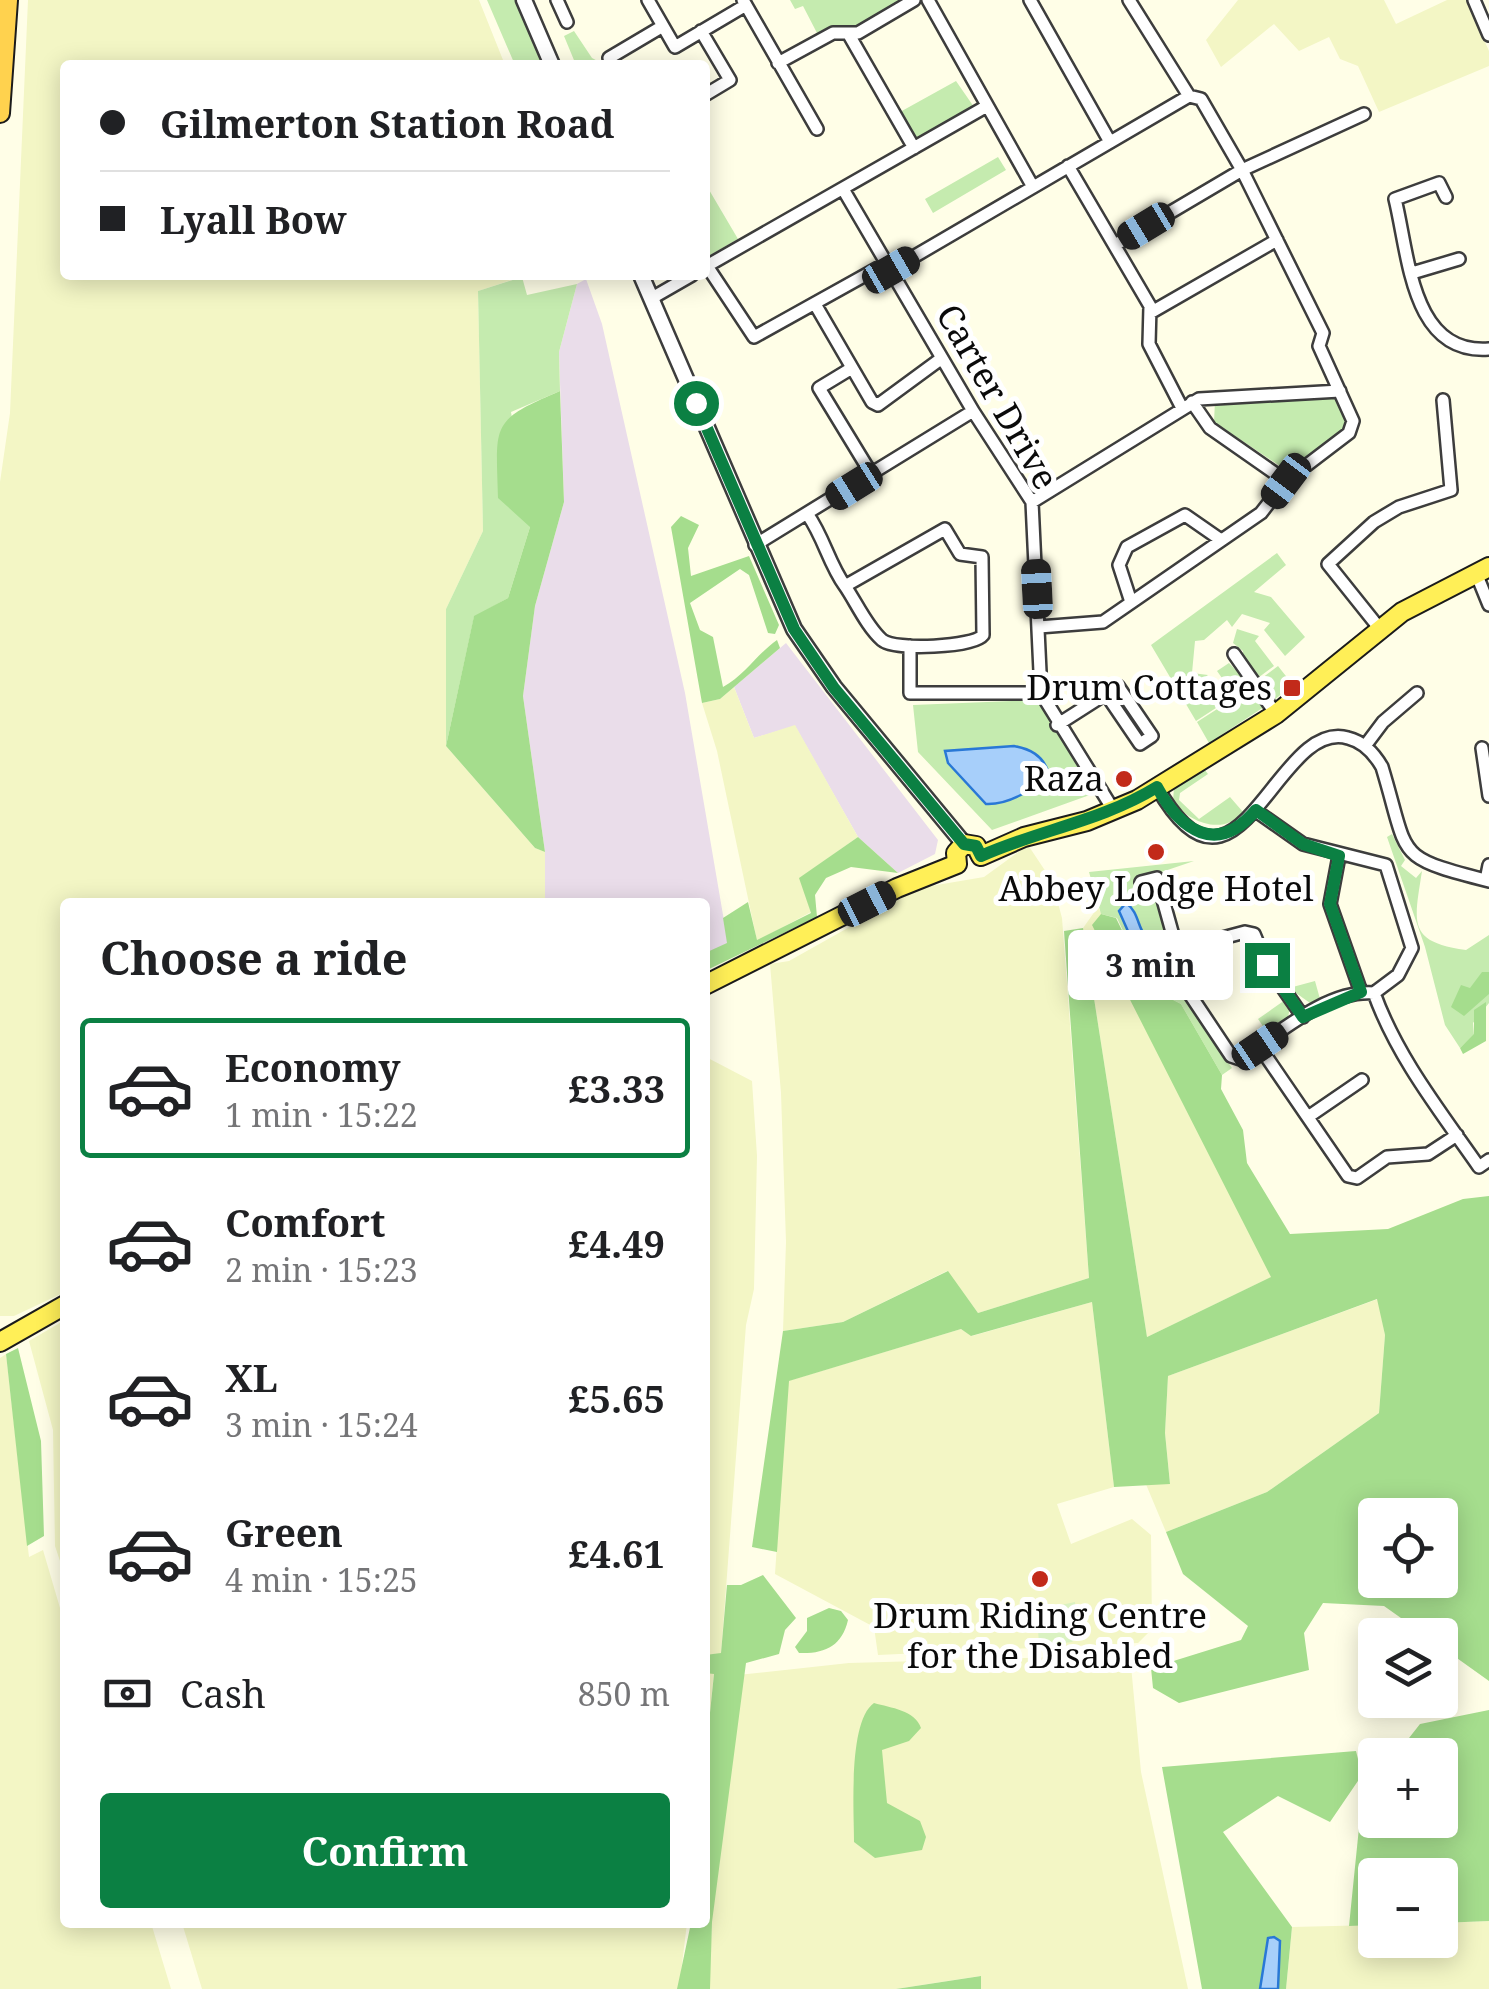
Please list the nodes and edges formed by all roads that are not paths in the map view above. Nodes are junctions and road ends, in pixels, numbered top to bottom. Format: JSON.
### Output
{"nodes":[{"id":1,"x":8,"y":0,"type":"edge"},
{"id":2,"x":524,"y":0,"type":"edge"},
{"id":3,"x":557,"y":0,"type":"edge"},
{"id":4,"x":648,"y":0,"type":"edge"},
{"id":5,"x":914,"y":0,"type":"edge"},
{"id":6,"x":928,"y":0,"type":"edge"},
{"id":7,"x":1030,"y":0,"type":"edge"},
{"id":8,"x":1130,"y":0,"type":"edge"},
{"id":9,"x":1474,"y":0,"type":"edge"},
{"id":10,"x":744,"y":3,"type":"edge"},
{"id":11,"x":567,"y":22,"type":"dead end"},
{"id":12,"x":664,"y":26,"type":"junction"},
{"id":13,"x":701,"y":31,"type":"junction"},
{"id":14,"x":848,"y":33,"type":"junction"},
{"id":15,"x":1489,"y":35,"type":"edge"},
{"id":16,"x":550,"y":60,"type":"edge"},
{"id":17,"x":610,"y":60,"type":"edge"},
{"id":18,"x":778,"y":62,"type":"junction"},
{"id":19,"x":710,"y":92,"type":"edge"},
{"id":20,"x":1189,"y":96,"type":"junction"},
{"id":21,"x":986,"y":106,"type":"junction"},
{"id":22,"x":0,"y":113,"type":"edge"},
{"id":23,"x":1364,"y":114,"type":"dead end"},
{"id":24,"x":816,"y":130,"type":"dead end"},
{"id":25,"x":1110,"y":142,"type":"junction"},
{"id":26,"x":914,"y":148,"type":"junction"},
{"id":27,"x":1068,"y":166,"type":"junction"},
{"id":28,"x":1242,"y":170,"type":"junction"},
{"id":29,"x":1033,"y":186,"type":"junction"},
{"id":30,"x":842,"y":188,"type":"junction"},
{"id":31,"x":1446,"y":197,"type":"dead end"},
{"id":32,"x":1277,"y":240,"type":"junction"},
{"id":33,"x":1115,"y":245,"type":"junction"},
{"id":34,"x":1459,"y":259,"type":"dead end"},
{"id":35,"x":710,"y":265,"type":"edge"},
{"id":36,"x":889,"y":267,"type":"junction"},
{"id":37,"x":710,"y":273,"type":"edge"},
{"id":38,"x":1412,"y":273,"type":"junction"},
{"id":39,"x":644,"y":280,"type":"edge"},
{"id":40,"x":683,"y":280,"type":"edge"},
{"id":41,"x":652,"y":298,"type":"junction"},
{"id":42,"x":815,"y":304,"type":"junction"},
{"id":43,"x":1150,"y":312,"type":"junction"},
{"id":44,"x":1489,"y":349,"type":"edge"},
{"id":45,"x":942,"y":358,"type":"junction"},
{"id":46,"x":852,"y":368,"type":"junction"},
{"id":47,"x":1340,"y":391,"type":"junction"},
{"id":48,"x":1443,"y":400,"type":"dead end"},
{"id":49,"x":1187,"y":405,"type":"junction"},
{"id":50,"x":973,"y":412,"type":"junction"},
{"id":51,"x":872,"y":475,"type":"junction"},
{"id":52,"x":1286,"y":481,"type":"junction"},
{"id":53,"x":1032,"y":502,"type":"junction"},
{"id":54,"x":808,"y":515,"type":"junction"},
{"id":55,"x":1221,"y":540,"type":"junction"},
{"id":56,"x":755,"y":544,"type":"junction"},
{"id":57,"x":1482,"y":570,"type":"edge"},
{"id":58,"x":845,"y":586,"type":"junction"},
{"id":59,"x":1131,"y":602,"type":"junction"},
{"id":60,"x":1489,"y":605,"type":"edge"},
{"id":61,"x":1039,"y":628,"type":"junction"},
{"id":62,"x":1380,"y":629,"type":"junction"},
{"id":63,"x":910,"y":646,"type":"junction"},
{"id":64,"x":1234,"y":654,"type":"dead end"},
{"id":65,"x":1041,"y":692,"type":"junction"},
{"id":66,"x":1106,"y":694,"type":"junction"},
{"id":67,"x":1417,"y":694,"type":"dead end"},
{"id":68,"x":1276,"y":714,"type":"junction"},
{"id":69,"x":1057,"y":725,"type":"junction"},
{"id":70,"x":1366,"y":746,"type":"junction"},
{"id":71,"x":1482,"y":748,"type":"dead end"},
{"id":72,"x":1157,"y":787,"type":"junction"},
{"id":73,"x":1489,"y":796,"type":"edge"},
{"id":74,"x":1256,"y":810,"type":"junction"},
{"id":75,"x":1114,"y":811,"type":"junction"},
{"id":76,"x":964,"y":844,"type":"junction"},
{"id":77,"x":981,"y":856,"type":"junction"},
{"id":78,"x":1339,"y":856,"type":"junction"},
{"id":79,"x":957,"y":864,"type":"junction"},
{"id":80,"x":1489,"y":865,"type":"edge"},
{"id":81,"x":1488,"y":881,"type":"edge"},
{"id":82,"x":1141,"y":882,"type":"dead end"},
{"id":83,"x":1177,"y":950,"type":"junction"},
{"id":84,"x":710,"y":983,"type":"edge"},
{"id":85,"x":1367,"y":992,"type":"junction"},
{"id":86,"x":1303,"y":1017,"type":"junction"},
{"id":87,"x":1260,"y":1046,"type":"junction"},
{"id":88,"x":1362,"y":1080,"type":"dead end"},
{"id":89,"x":1308,"y":1117,"type":"junction"},
{"id":90,"x":1457,"y":1135,"type":"junction"},
{"id":91,"x":1489,"y":1160,"type":"edge"},
{"id":92,"x":60,"y":1308,"type":"edge"},
{"id":93,"x":0,"y":1342,"type":"edge"}],
"edges":[{"from":1,"to":22,"type":"highway"},
{"from":2,"to":16,"type":"street"},
{"from":3,"to":11,"type":"street"},
{"from":4,"to":12,"type":"street"},
{"from":5,"to":14,"type":"street"},
{"from":6,"to":21,"type":"street"},
{"from":7,"to":25,"type":"street"},
{"from":8,"to":20,"type":"street"},
{"from":9,"to":15,"type":"street"},
{"from":10,"to":13,"type":"street"},
{"from":10,"to":18,"type":"street"},
{"from":12,"to":13,"type":"street"},
{"from":12,"to":17,"type":"street"},
{"from":13,"to":19,"type":"street"},
{"from":14,"to":18,"type":"street"},
{"from":14,"to":26,"type":"street"},
{"from":18,"to":24,"type":"street"},
{"from":20,"to":25,"type":"street"},
{"from":20,"to":28,"type":"street"},
{"from":21,"to":26,"type":"street"},
{"from":21,"to":29,"type":"street"},
{"from":23,"to":28,"type":"street"},
{"from":25,"to":27,"type":"street"},
{"from":26,"to":30,"type":"street"},
{"from":27,"to":29,"type":"street"},
{"from":27,"to":33,"type":"street"},
{"from":28,"to":32,"type":"street"},
{"from":28,"to":33,"type":"street"},
{"from":29,"to":36,"type":"street"},
{"from":30,"to":35,"type":"street"},
{"from":30,"to":36,"type":"street","name":"Carter Drive"},
{"from":31,"to":38,"type":"street"},
{"from":32,"to":43,"type":"street"},
{"from":32,"to":47,"type":"street"},
{"from":33,"to":43,"type":"street"},
{"from":34,"to":38,"type":"street"},
{"from":36,"to":42,"type":"street"},
{"from":36,"to":45,"type":"street","name":"Carter Drive"},
{"from":37,"to":42,"type":"street"},
{"from":38,"to":44,"type":"street"},
{"from":39,"to":41,"type":"street"},
{"from":40,"to":41,"type":"street"},
{"from":41,"to":56,"type":"street"},
{"from":42,"to":46,"type":"street"},
{"from":43,"to":49,"type":"street"},
{"from":45,"to":46,"type":"street"},
{"from":45,"to":50,"type":"street","name":"Carter Drive"},
{"from":46,"to":51,"type":"street"},
{"from":47,"to":49,"type":"street"},
{"from":47,"to":52,"type":"street"},
{"from":48,"to":62,"type":"street"},
{"from":49,"to":52,"type":"street"},
{"from":49,"to":53,"type":"street"},
{"from":50,"to":51,"type":"street"},
{"from":50,"to":53,"type":"street","name":"Carter Drive"},
{"from":51,"to":54,"type":"street"},
{"from":52,"to":55,"type":"street"},
{"from":53,"to":61,"type":"street","name":"Carter Drive"},
{"from":54,"to":56,"type":"street"},
{"from":54,"to":58,"type":"street"},
{"from":55,"to":59,"type":"street"},
{"from":55,"to":59,"type":"street"},
{"from":56,"to":76,"type":"street"},
{"from":57,"to":60,"type":"street"},
{"from":57,"to":62,"type":"main road"},
{"from":58,"to":63,"type":"street"},
{"from":58,"to":63,"type":"street"},
{"from":59,"to":61,"type":"street"},
{"from":61,"to":65,"type":"street","name":"Carter Drive"},
{"from":62,"to":68,"type":"main road"},
{"from":63,"to":65,"type":"street"},
{"from":64,"to":68,"type":"street"},
{"from":65,"to":69,"type":"street","name":"Carter Drive"},
{"from":66,"to":66,"type":"street"},
{"from":66,"to":69,"type":"street"},
{"from":67,"to":70,"type":"street"},
{"from":68,"to":72,"type":"main road"},
{"from":69,"to":75,"type":"street","name":"Carter Drive"},
{"from":70,"to":74,"type":"street"},
{"from":70,"to":81,"type":"street"},
{"from":71,"to":73,"type":"street"},
{"from":72,"to":74,"type":"street"},
{"from":72,"to":75,"type":"main road"},
{"from":74,"to":78,"type":"street"},
{"from":75,"to":77,"type":"main road"},
{"from":76,"to":77,"type":"main road"},
{"from":76,"to":79,"type":"main road"},
{"from":77,"to":79,"type":"main road"},
{"from":78,"to":85,"type":"street"},
{"from":78,"to":85,"type":"street"},
{"from":79,"to":84,"type":"main road"},
{"from":80,"to":81,"type":"street"},
{"from":82,"to":83,"type":"street"},
{"from":83,"to":86,"type":"street"},
{"from":83,"to":87,"type":"street"},
{"from":85,"to":86,"type":"street"},
{"from":85,"to":90,"type":"street"},
{"from":86,"to":87,"type":"street"},
{"from":87,"to":89,"type":"street"},
{"from":88,"to":89,"type":"street"},
{"from":89,"to":90,"type":"street"},
{"from":90,"to":91,"type":"street"},
{"from":92,"to":93,"type":"main road"}]}
